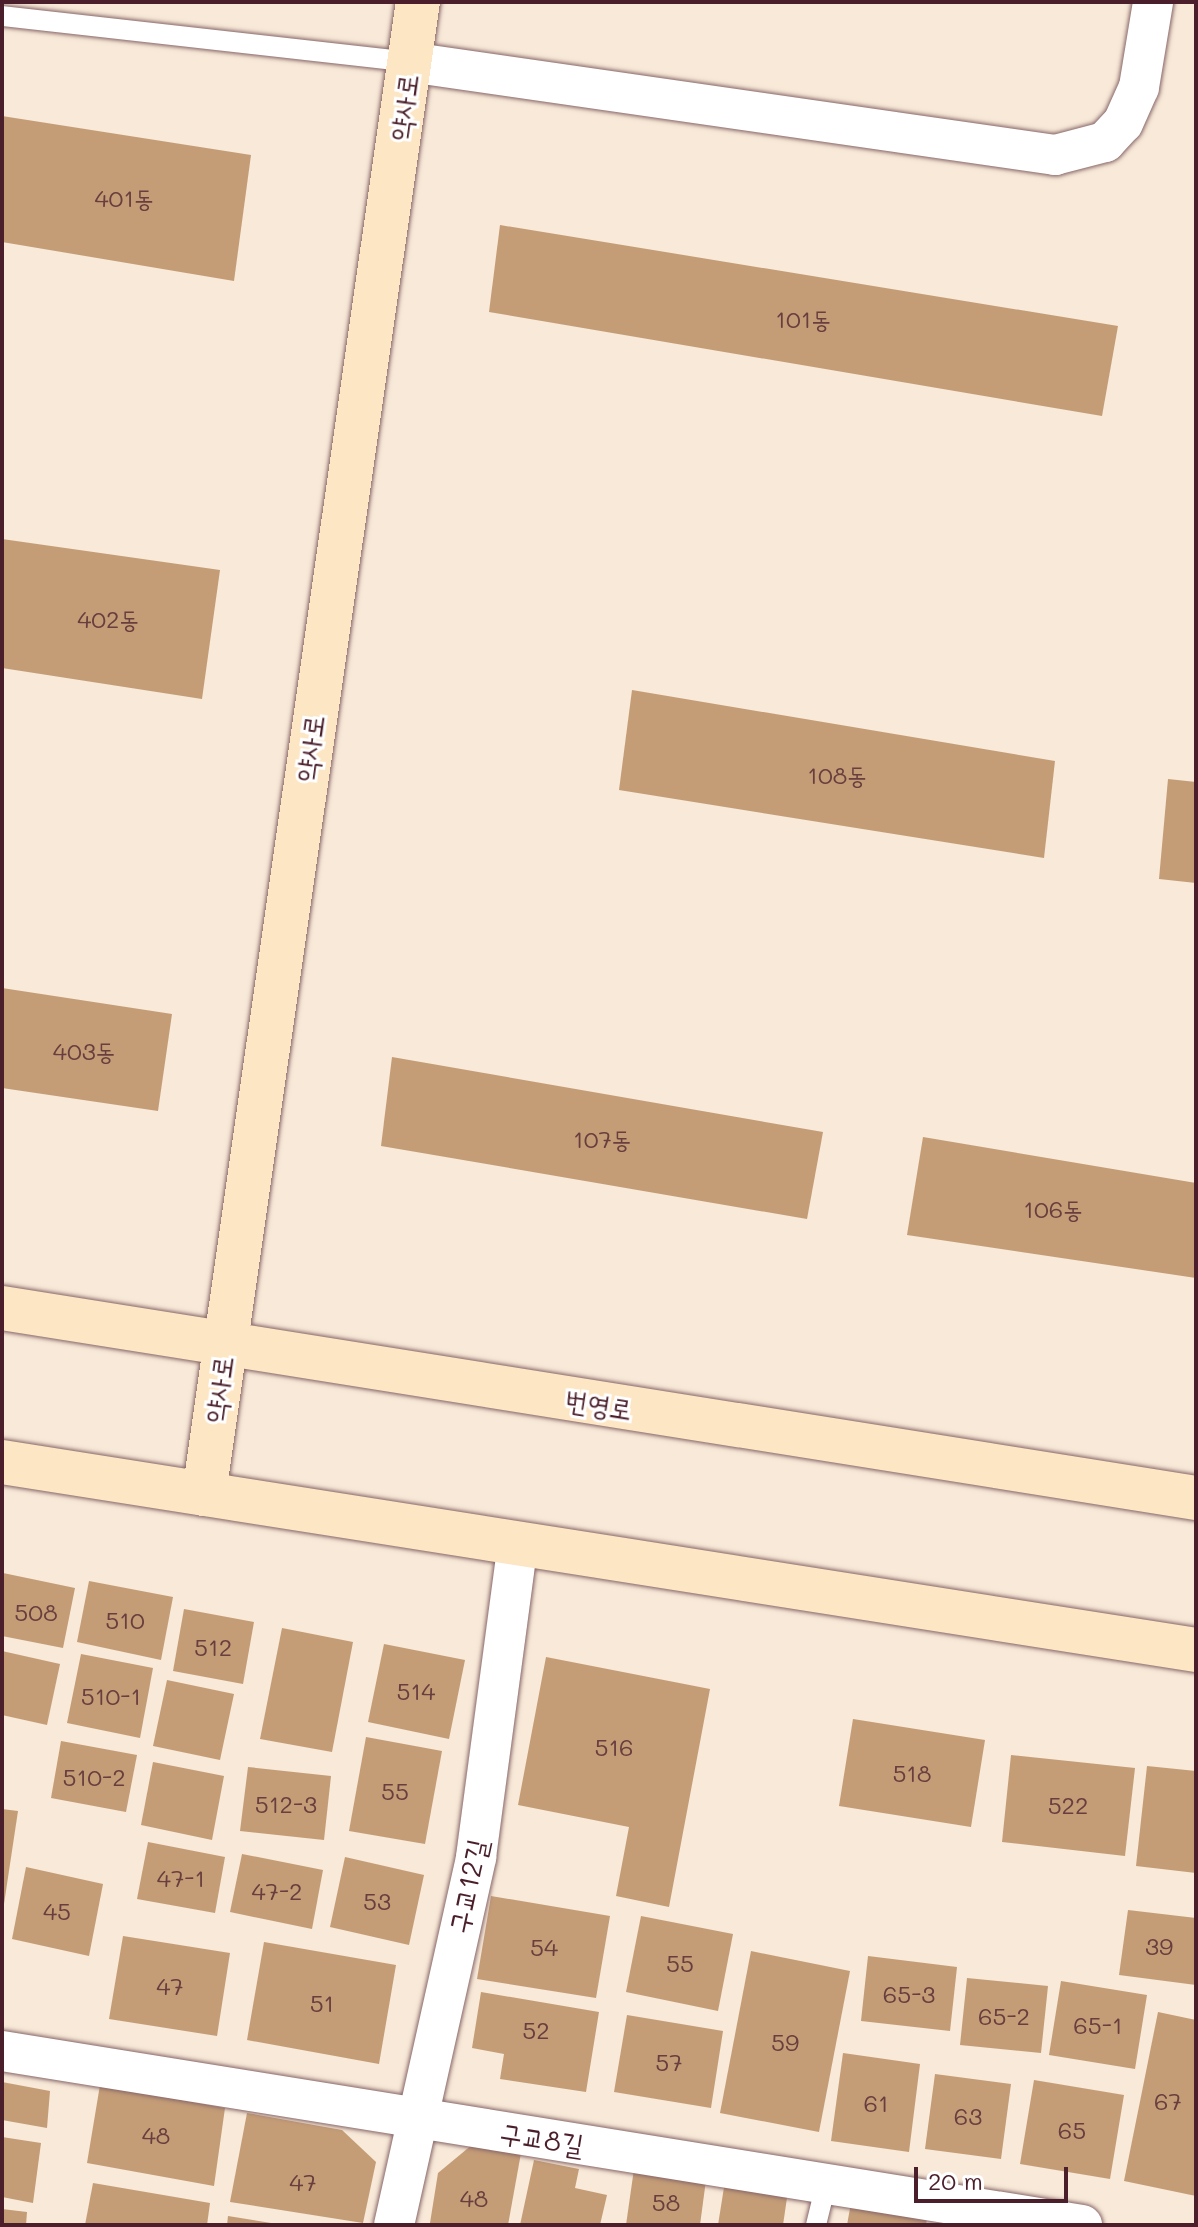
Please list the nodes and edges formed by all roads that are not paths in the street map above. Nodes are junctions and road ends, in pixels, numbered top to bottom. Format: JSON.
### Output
{"nodes":[{"id":1,"x":418,"y":2,"type":"edge"},
{"id":2,"x":1153,"y":2,"type":"edge"},
{"id":3,"x":2,"y":16,"type":"edge"},
{"id":4,"x":409,"y":62,"type":"junction"},
{"id":5,"x":2,"y":1308,"type":"edge"},
{"id":6,"x":225,"y":1343,"type":"junction"},
{"id":7,"x":2,"y":1462,"type":"edge"},
{"id":8,"x":204,"y":1494,"type":"junction"},
{"id":9,"x":1196,"y":1498,"type":"edge"},
{"id":10,"x":518,"y":1544,"type":"junction"},
{"id":11,"x":1196,"y":1650,"type":"edge"},
{"id":12,"x":2,"y":2051,"type":"edge"},
{"id":13,"x":413,"y":2117,"type":"junction"},
{"id":14,"x":826,"y":2184,"type":"junction"},
{"id":15,"x":394,"y":2225,"type":"edge"},
{"id":16,"x":816,"y":2225,"type":"edge"},
{"id":17,"x":1082,"y":2225,"type":"edge"}],
"edges":[{"from":1,"to":4,"type":"main road","name":"약사로"},
{"from":2,"to":4,"type":"street"},
{"from":3,"to":4,"type":"lane"},
{"from":4,"to":6,"type":"main road","name":"약사로"},
{"from":5,"to":6,"type":"main road","name":"번영로"},
{"from":6,"to":8,"type":"main road","name":"약사로"},
{"from":6,"to":9,"type":"main road","name":"번영로"},
{"from":7,"to":8,"type":"main road"},
{"from":8,"to":10,"type":"main road"},
{"from":10,"to":11,"type":"main road"},
{"from":10,"to":13,"type":"street","name":"구교12길"},
{"from":12,"to":13,"type":"street","name":"구교8길"},
{"from":13,"to":14,"type":"street","name":"구교8길"},
{"from":13,"to":15,"type":"street","name":"구교12길"},
{"from":14,"to":16,"type":"lane"},
{"from":14,"to":17,"type":"street","name":"구교8길"}]}
